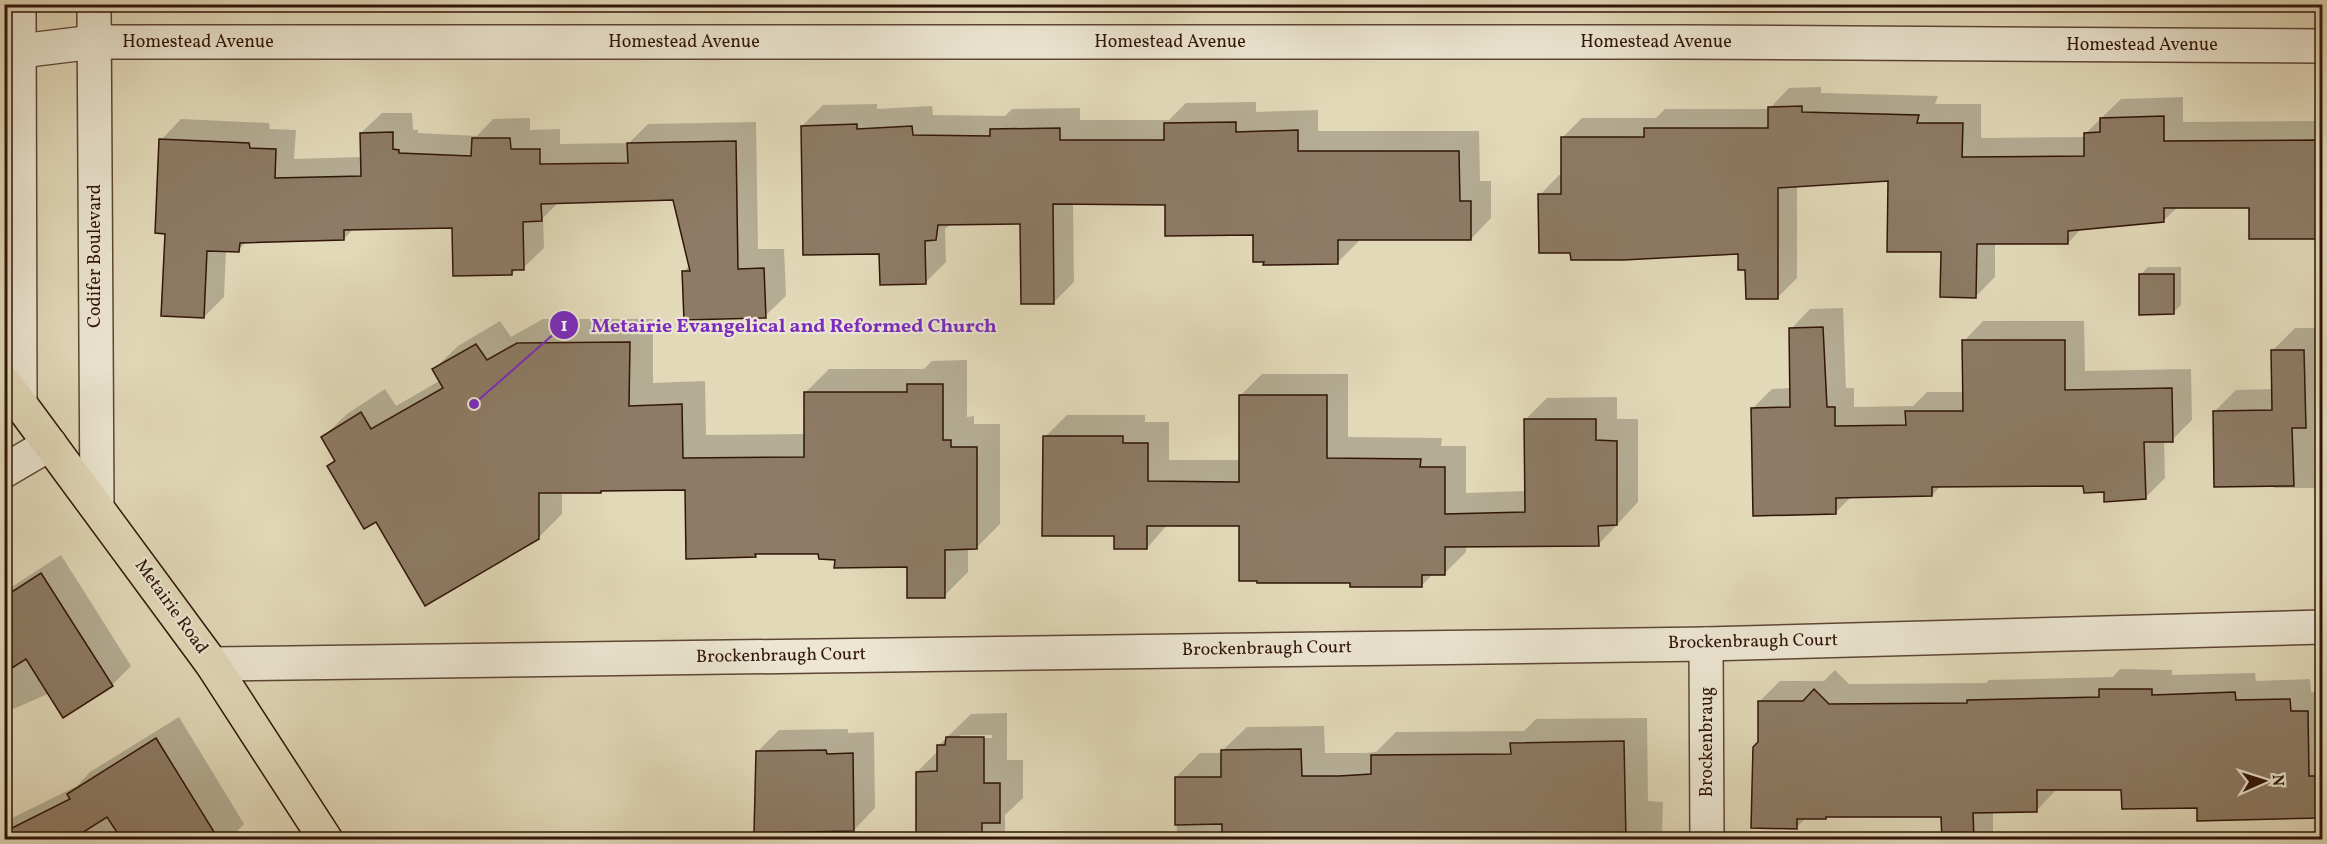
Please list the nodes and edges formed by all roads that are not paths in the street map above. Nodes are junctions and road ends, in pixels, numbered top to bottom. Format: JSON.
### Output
{"nodes":[{"id":1,"x":19,"y":4,"type":"edge"},
{"id":2,"x":94,"y":4,"type":"edge"},
{"id":3,"x":94,"y":42,"type":"junction"},
{"id":4,"x":2322,"y":46,"type":"edge"},
{"id":5,"x":12,"y":53,"type":"edge"},
{"id":6,"x":12,"y":392,"type":"edge"},
{"id":7,"x":50,"y":444,"type":"junction"},
{"id":8,"x":4,"y":471,"type":"edge"},
{"id":9,"x":97,"y":507,"type":"junction"},
{"id":10,"x":2322,"y":627,"type":"edge"},
{"id":11,"x":1706,"y":644,"type":"junction"},
{"id":12,"x":212,"y":664,"type":"junction"},
{"id":13,"x":326,"y":840,"type":"edge"},
{"id":14,"x":1707,"y":840,"type":"edge"}],
"edges":[{"from":1,"to":5,"type":"street"},
{"from":2,"to":3,"type":"street","name":"Codifer Boulevard"},
{"from":3,"to":4,"type":"street","name":"Homestead Avenue"},
{"from":3,"to":5,"type":"street","name":"Homestead Avenue"},
{"from":3,"to":9,"type":"street","name":"Codifer Boulevard"},
{"from":5,"to":6,"type":"street"},
{"from":6,"to":7,"type":"main road","name":"Metairie Road"},
{"from":7,"to":8,"type":"street"},
{"from":7,"to":9,"type":"main road","name":"Metairie Road"},
{"from":9,"to":12,"type":"main road","name":"Metairie Road"},
{"from":10,"to":11,"type":"street","name":"Brockenbraugh Court"},
{"from":11,"to":12,"type":"street","name":"Brockenbraugh Court"},
{"from":11,"to":14,"type":"street","name":"Brockenbraug"},
{"from":12,"to":13,"type":"main road","name":"Metairie Road"}]}
